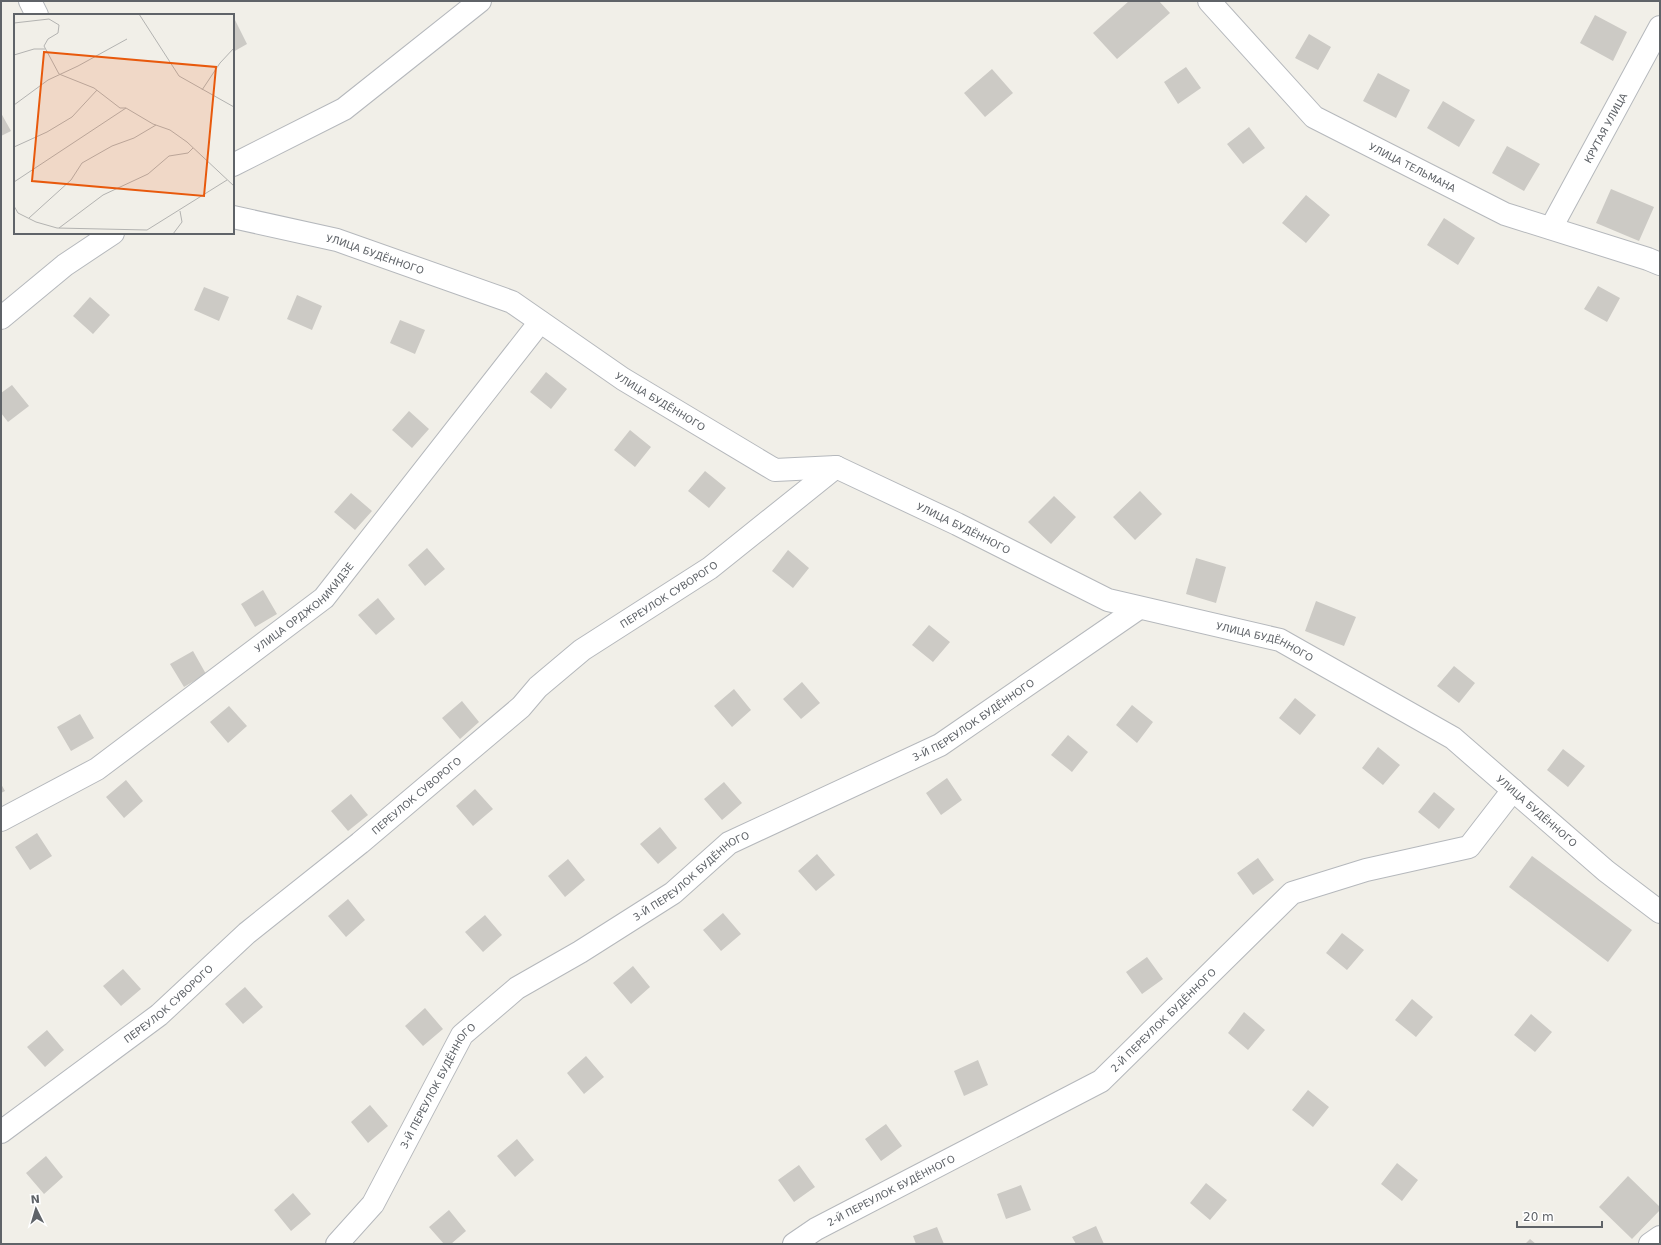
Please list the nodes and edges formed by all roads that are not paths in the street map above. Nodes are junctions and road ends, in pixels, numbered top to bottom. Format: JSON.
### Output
{"nodes":[{"id":1,"x":30,"y":1,"type":"edge"},
{"id":2,"x":480,"y":1,"type":"edge"},
{"id":3,"x":1209,"y":1,"type":"edge"},
{"id":4,"x":36,"y":14,"type":"edge"},
{"id":5,"x":1660,"y":27,"type":"edge"},
{"id":6,"x":234,"y":164,"type":"edge"},
{"id":7,"x":234,"y":217,"type":"edge"},
{"id":8,"x":1551,"y":228,"type":"junction"},
{"id":9,"x":112,"y":234,"type":"edge"},
{"id":10,"x":1660,"y":264,"type":"edge"},
{"id":11,"x":1,"y":318,"type":"edge"},
{"id":12,"x":540,"y":322,"type":"junction"},
{"id":13,"x":836,"y":467,"type":"junction"},
{"id":14,"x":1139,"y":608,"type":"junction"},
{"id":15,"x":1513,"y":790,"type":"junction"},
{"id":16,"x":1,"y":820,"type":"edge"},
{"id":17,"x":1660,"y":912,"type":"edge"},
{"id":18,"x":1,"y":1132,"type":"edge"},
{"id":19,"x":1660,"y":1237,"type":"edge"},
{"id":20,"x":337,"y":1244,"type":"edge"},
{"id":21,"x":794,"y":1244,"type":"edge"},
{"id":22,"x":1650,"y":1244,"type":"edge"}],
"edges":[{"from":1,"to":4,"type":"street"},
{"from":2,"to":6,"type":"street"},
{"from":3,"to":8,"type":"street","name":"УЛИЦА ТЕЛЬМАНА"},
{"from":5,"to":8,"type":"street","name":"КРУТАЯ УЛИЦА"},
{"from":7,"to":12,"type":"street","name":"УЛИЦА БУДЁННОГО"},
{"from":8,"to":10,"type":"street","name":"УЛИЦА ТЕЛЬМАНА"},
{"from":9,"to":11,"type":"street"},
{"from":12,"to":13,"type":"street","name":"УЛИЦА БУДЁННОГО"},
{"from":12,"to":16,"type":"street","name":"УЛИЦА ОРДЖОНИКИДЗЕ"},
{"from":13,"to":14,"type":"street","name":"УЛИЦА БУДЁННОГО"},
{"from":13,"to":18,"type":"street","name":"ПЕРЕУЛОК СУВОРОГО"},
{"from":14,"to":15,"type":"street","name":"УЛИЦА БУДЁННОГО"},
{"from":14,"to":20,"type":"street","name":"3-Й ПЕРЕУЛОК БУДЁННОГО"},
{"from":15,"to":17,"type":"street","name":"УЛИЦА БУДЁННОГО"},
{"from":15,"to":21,"type":"street","name":"2-Й ПЕРЕУЛОК БУДЁННОГО"},
{"from":19,"to":22,"type":"street"}]}
